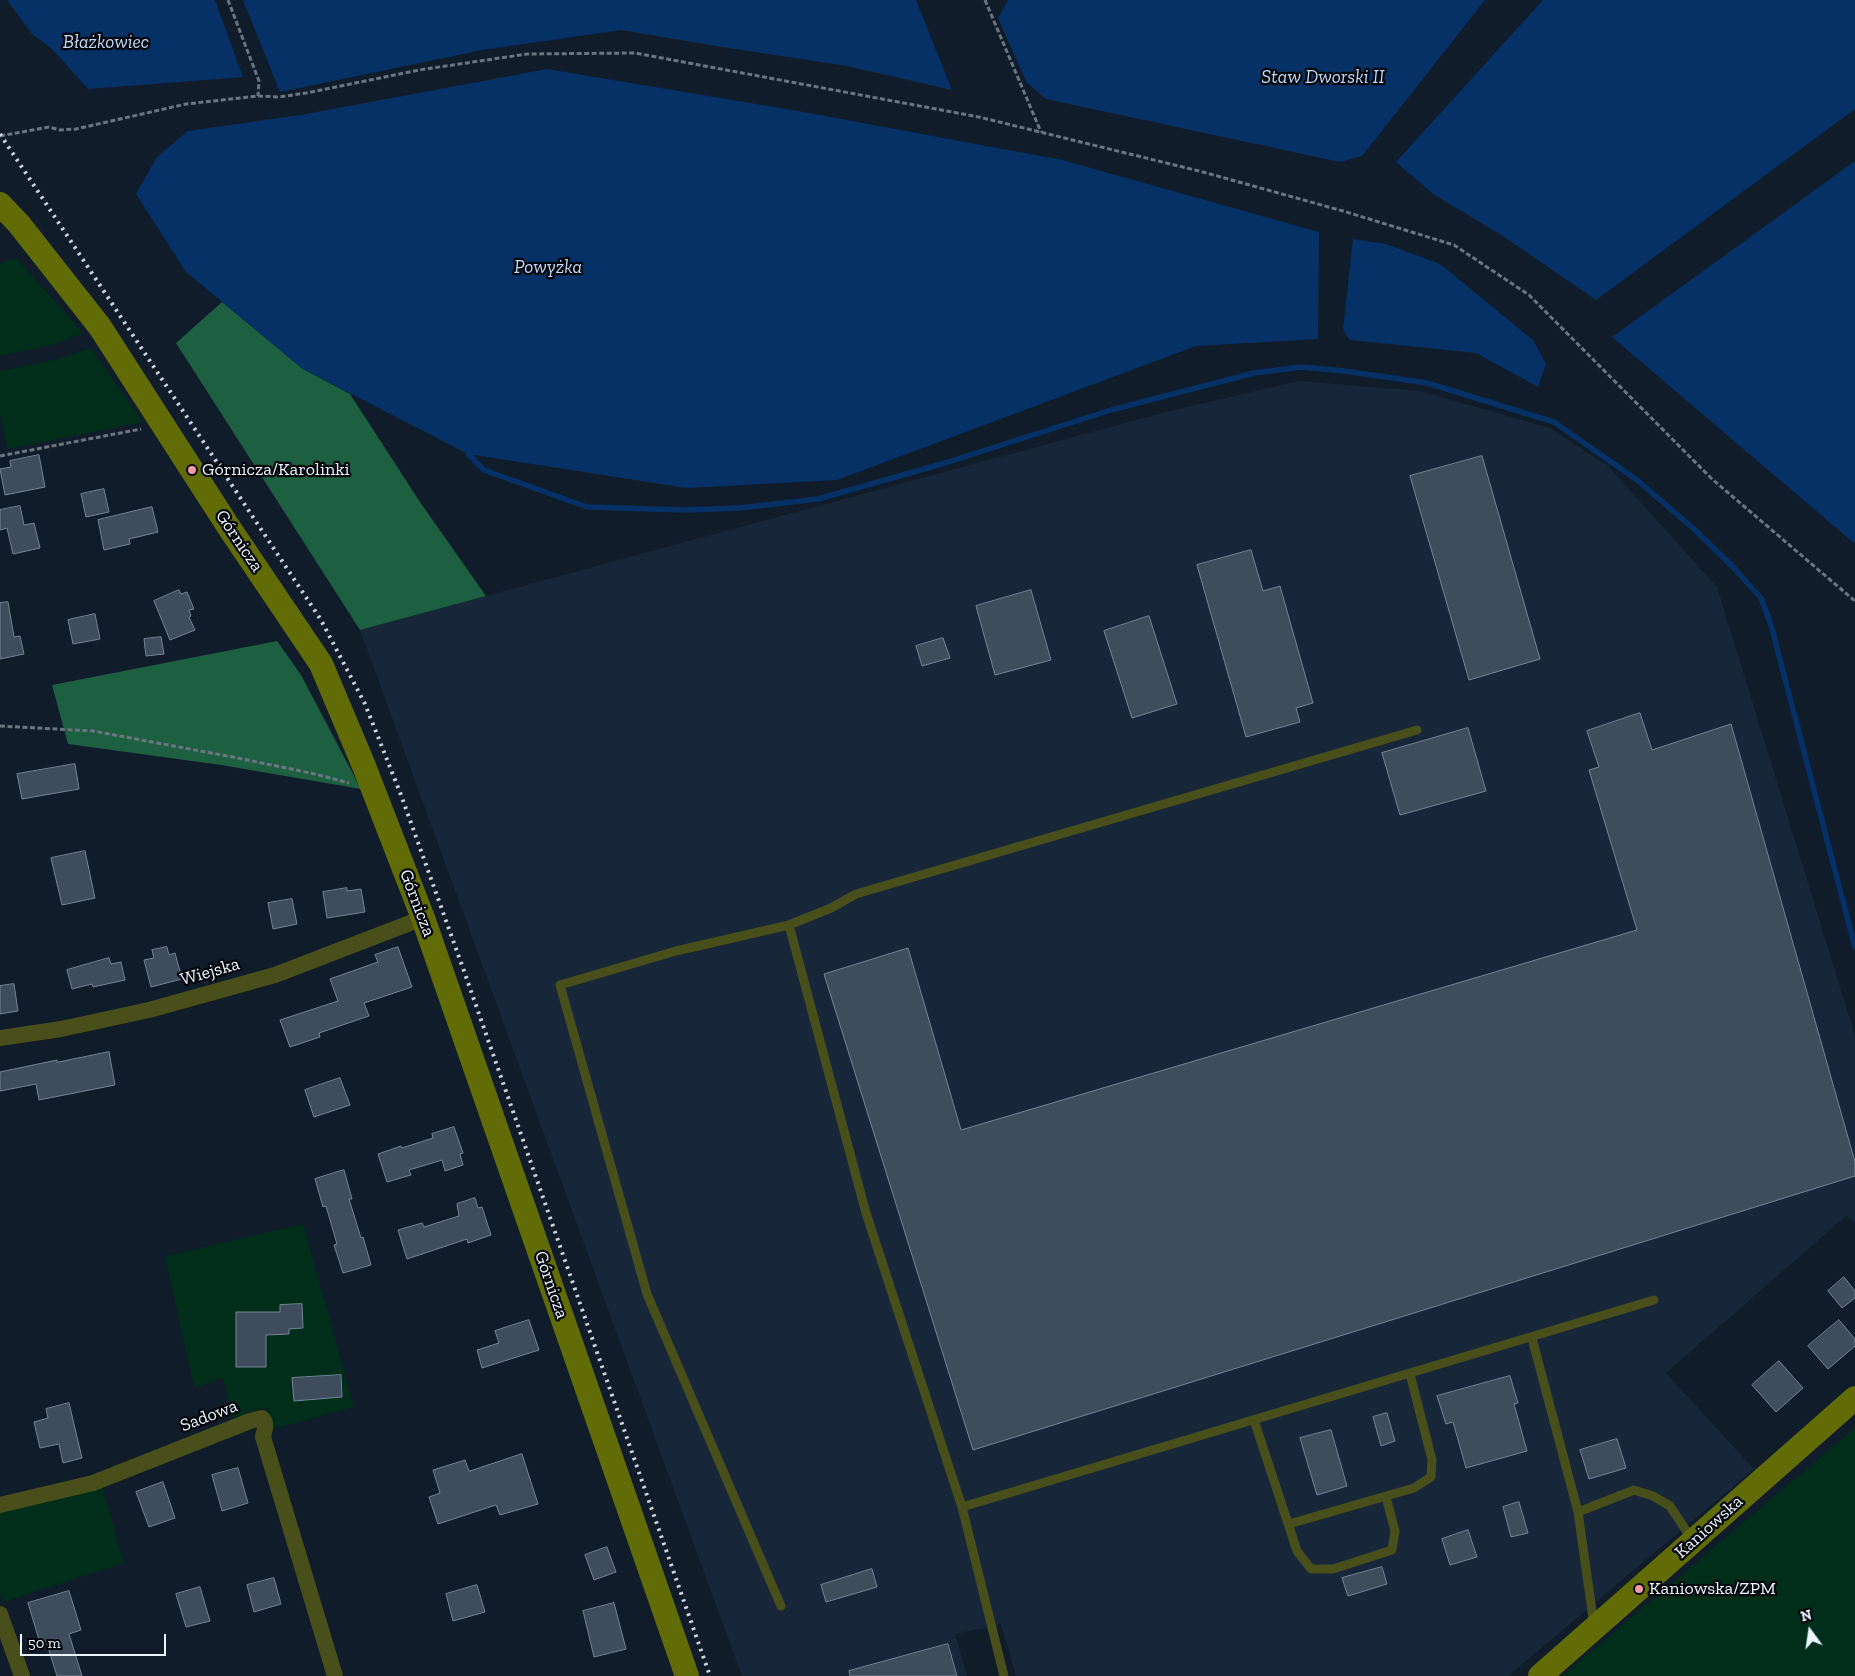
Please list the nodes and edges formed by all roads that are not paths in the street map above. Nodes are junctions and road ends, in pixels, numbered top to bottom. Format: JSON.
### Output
{"nodes":[{"id":1,"x":0,"y":204,"type":"edge"},
{"id":2,"x":1417,"y":730,"type":"dead end"},
{"id":3,"x":423,"y":918,"type":"junction"},
{"id":4,"x":789,"y":925,"type":"junction"},
{"id":5,"x":0,"y":1038,"type":"edge"},
{"id":6,"x":1654,"y":1300,"type":"dead end"},
{"id":7,"x":1532,"y":1338,"type":"junction"},
{"id":8,"x":1410,"y":1374,"type":"junction"},
{"id":9,"x":1855,"y":1398,"type":"edge"},
{"id":10,"x":1254,"y":1420,"type":"junction"},
{"id":11,"x":1386,"y":1497,"type":"junction"},
{"id":12,"x":0,"y":1505,"type":"edge"},
{"id":13,"x":962,"y":1507,"type":"junction"},
{"id":14,"x":1578,"y":1512,"type":"junction"},
{"id":15,"x":1289,"y":1524,"type":"junction"},
{"id":16,"x":1693,"y":1541,"type":"junction"},
{"id":17,"x":781,"y":1606,"type":"dead end"},
{"id":18,"x":0,"y":1614,"type":"edge"},
{"id":19,"x":1595,"y":1628,"type":"junction"},
{"id":20,"x":22,"y":1676,"type":"edge"},
{"id":21,"x":335,"y":1676,"type":"edge"},
{"id":22,"x":686,"y":1676,"type":"edge"},
{"id":23,"x":1004,"y":1676,"type":"edge"},
{"id":24,"x":1540,"y":1676,"type":"edge"}],
"edges":[{"from":1,"to":3,"type":"street","name":"Górnicza"},
{"from":2,"to":4,"type":"lane"},
{"from":3,"to":5,"type":"street","name":"Wiejska"},
{"from":3,"to":22,"type":"street","name":"Górnicza"},
{"from":4,"to":13,"type":"lane"},
{"from":4,"to":17,"type":"lane"},
{"from":6,"to":7,"type":"lane"},
{"from":7,"to":8,"type":"lane"},
{"from":7,"to":14,"type":"lane"},
{"from":8,"to":10,"type":"lane"},
{"from":8,"to":11,"type":"lane"},
{"from":9,"to":16,"type":"street","name":"Kaniowska"},
{"from":10,"to":13,"type":"lane"},
{"from":10,"to":15,"type":"lane"},
{"from":11,"to":15,"type":"lane"},
{"from":11,"to":15,"type":"lane"},
{"from":12,"to":21,"type":"street","name":"Sadowa"},
{"from":13,"to":23,"type":"lane"},
{"from":14,"to":16,"type":"lane"},
{"from":14,"to":19,"type":"lane"},
{"from":16,"to":19,"type":"street","name":"Kaniowska"},
{"from":18,"to":20,"type":"street"},
{"from":19,"to":24,"type":"street","name":"Kaniowska"}]}
